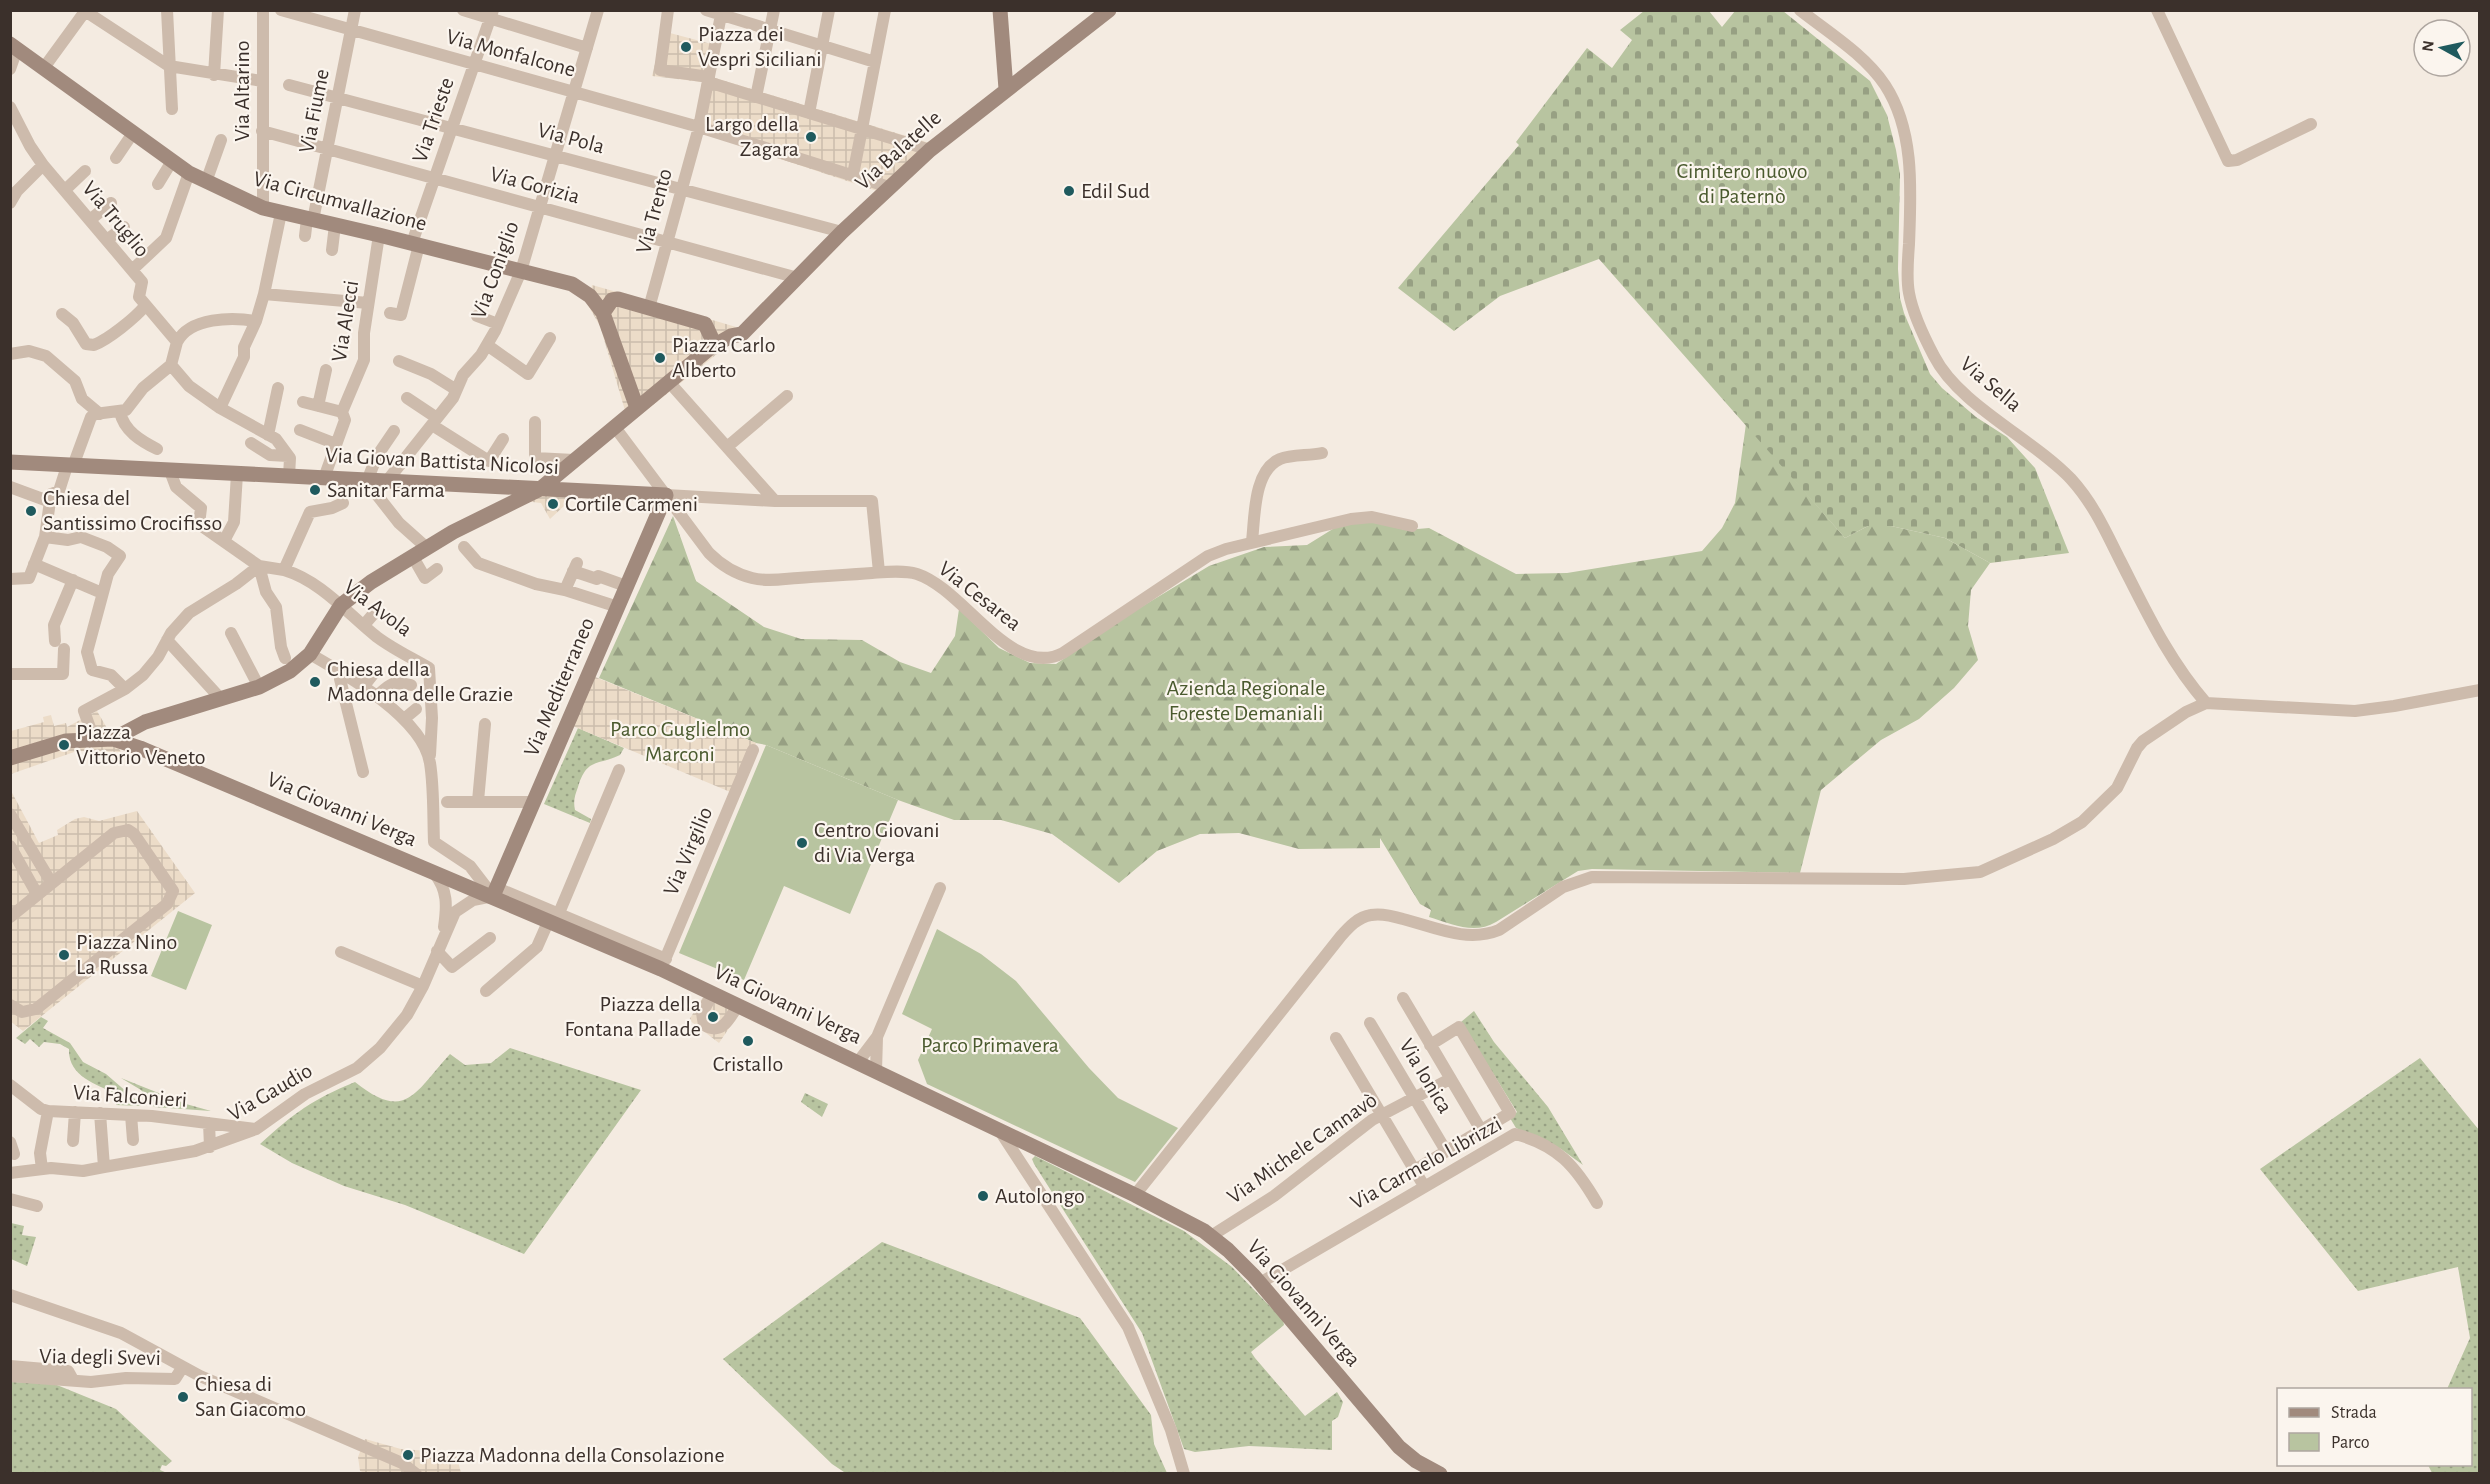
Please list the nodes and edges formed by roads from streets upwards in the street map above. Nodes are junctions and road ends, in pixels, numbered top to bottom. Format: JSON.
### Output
{"nodes":[{"id":1,"x":167,"y":10,"type":"edge"},
{"id":2,"x":218,"y":10,"type":"edge"},
{"id":3,"x":263,"y":10,"type":"edge"},
{"id":4,"x":281,"y":10,"type":"edge"},
{"id":5,"x":355,"y":10,"type":"edge"},
{"id":6,"x":463,"y":10,"type":"edge"},
{"id":7,"x":598,"y":10,"type":"edge"},
{"id":8,"x":668,"y":10,"type":"edge"},
{"id":9,"x":706,"y":10,"type":"edge"},
{"id":10,"x":774,"y":10,"type":"edge"},
{"id":11,"x":829,"y":10,"type":"edge"},
{"id":12,"x":885,"y":10,"type":"edge"},
{"id":13,"x":1000,"y":10,"type":"edge"},
{"id":14,"x":1109,"y":10,"type":"edge"},
{"id":15,"x":1800,"y":10,"type":"edge"},
{"id":16,"x":2157,"y":10,"type":"edge"},
{"id":17,"x":86,"y":11,"type":"edge"},
{"id":18,"x":721,"y":13,"type":"edge"},
{"id":19,"x":492,"y":15,"type":"edge"},
{"id":20,"x":770,"y":30,"type":"junction"},
{"id":21,"x":351,"y":31,"type":"junction"},
{"id":22,"x":14,"y":46,"type":"edge"},
{"id":23,"x":822,"y":46,"type":"junction"},
{"id":24,"x":587,"y":48,"type":"junction"},
{"id":25,"x":875,"y":62,"type":"junction"},
{"id":26,"x":475,"y":64,"type":"junction"},
{"id":27,"x":170,"y":66,"type":"junction"},
{"id":28,"x":10,"y":69,"type":"edge"},
{"id":29,"x":43,"y":69,"type":"junction"},
{"id":30,"x":214,"y":75,"type":"junction"},
{"id":31,"x":708,"y":80,"type":"junction"},
{"id":32,"x":262,"y":81,"type":"junction"},
{"id":33,"x":288,"y":85,"type":"dead end"},
{"id":34,"x":1006,"y":89,"type":"junction"},
{"id":35,"x":573,"y":91,"type":"junction"},
{"id":36,"x":757,"y":94,"type":"junction"},
{"id":37,"x":338,"y":98,"type":"junction"},
{"id":38,"x":10,"y":107,"type":"edge"},
{"id":39,"x":172,"y":109,"type":"dead end"},
{"id":40,"x":810,"y":110,"type":"junction"},
{"id":41,"x":2311,"y":124,"type":"dead end"},
{"id":42,"x":863,"y":126,"type":"junction"},
{"id":43,"x":452,"y":128,"type":"junction"},
{"id":44,"x":697,"y":128,"type":"junction"},
{"id":45,"x":262,"y":131,"type":"junction"},
{"id":46,"x":133,"y":134,"type":"junction"},
{"id":47,"x":221,"y":140,"type":"dead end"},
{"id":48,"x":328,"y":149,"type":"junction"},
{"id":49,"x":930,"y":150,"type":"junction"},
{"id":50,"x":554,"y":156,"type":"junction"},
{"id":51,"x":116,"y":158,"type":"dead end"},
{"id":52,"x":172,"y":161,"type":"junction"},
{"id":53,"x":43,"y":165,"type":"junction"},
{"id":54,"x":85,"y":171,"type":"dead end"},
{"id":55,"x":189,"y":172,"type":"junction"},
{"id":56,"x":853,"y":175,"type":"junction"},
{"id":57,"x":434,"y":179,"type":"junction"},
{"id":58,"x":206,"y":182,"type":"junction"},
{"id":59,"x":158,"y":184,"type":"dead end"},
{"id":60,"x":889,"y":187,"type":"junction"},
{"id":61,"x":65,"y":190,"type":"junction"},
{"id":62,"x":682,"y":190,"type":"junction"},
{"id":63,"x":10,"y":203,"type":"edge"},
{"id":64,"x":111,"y":203,"type":"dead end"},
{"id":65,"x":263,"y":208,"type":"junction"},
{"id":66,"x":539,"y":208,"type":"junction"},
{"id":67,"x":281,"y":213,"type":"junction"},
{"id":68,"x":91,"y":219,"type":"junction"},
{"id":69,"x":310,"y":219,"type":"junction"},
{"id":70,"x":335,"y":225,"type":"junction"},
{"id":71,"x":124,"y":227,"type":"dead end"},
{"id":72,"x":842,"y":232,"type":"junction"},
{"id":73,"x":379,"y":234,"type":"junction"},
{"id":74,"x":305,"y":236,"type":"dead end"},
{"id":75,"x":108,"y":239,"type":"junction"},
{"id":76,"x":667,"y":243,"type":"junction"},
{"id":77,"x":416,"y":244,"type":"junction"},
{"id":78,"x":332,"y":250,"type":"dead end"},
{"id":79,"x":132,"y":270,"type":"junction"},
{"id":80,"x":521,"y":271,"type":"junction"},
{"id":81,"x":798,"y":278,"type":"junction"},
{"id":82,"x":264,"y":294,"type":"junction"},
{"id":83,"x":368,"y":303,"type":"junction"},
{"id":84,"x":650,"y":305,"type":"junction"},
{"id":85,"x":145,"y":306,"type":"junction"},
{"id":86,"x":390,"y":313,"type":"dead end"},
{"id":87,"x":603,"y":313,"type":"junction"},
{"id":88,"x":62,"y":314,"type":"dead end"},
{"id":89,"x":477,"y":316,"type":"dead end"},
{"id":90,"x":256,"y":321,"type":"junction"},
{"id":91,"x":498,"y":324,"type":"junction"},
{"id":92,"x":705,"y":324,"type":"junction"},
{"id":93,"x":731,"y":336,"type":"junction"},
{"id":94,"x":550,"y":338,"type":"dead end"},
{"id":95,"x":177,"y":342,"type":"junction"},
{"id":96,"x":487,"y":345,"type":"junction"},
{"id":97,"x":710,"y":348,"type":"junction"},
{"id":98,"x":10,"y":354,"type":"edge"},
{"id":99,"x":399,"y":361,"type":"dead end"},
{"id":100,"x":171,"y":365,"type":"junction"},
{"id":101,"x":326,"y":370,"type":"dead end"},
{"id":102,"x":672,"y":385,"type":"junction"},
{"id":103,"x":278,"y":388,"type":"dead end"},
{"id":104,"x":455,"y":389,"type":"junction"},
{"id":105,"x":787,"y":396,"type":"dead end"},
{"id":106,"x":407,"y":398,"type":"dead end"},
{"id":107,"x":303,"y":402,"type":"dead end"},
{"id":108,"x":318,"y":406,"type":"junction"},
{"id":109,"x":220,"y":408,"type":"junction"},
{"id":110,"x":120,"y":412,"type":"junction"},
{"id":111,"x":342,"y":412,"type":"junction"},
{"id":112,"x":100,"y":414,"type":"junction"},
{"id":113,"x":626,"y":416,"type":"junction"},
{"id":114,"x":434,"y":421,"type":"junction"},
{"id":115,"x":535,"y":422,"type":"dead end"},
{"id":116,"x":300,"y":430,"type":"dead end"},
{"id":117,"x":393,"y":431,"type":"dead end"},
{"id":118,"x":268,"y":435,"type":"junction"},
{"id":119,"x":503,"y":439,"type":"dead end"},
{"id":120,"x":251,"y":443,"type":"dead end"},
{"id":121,"x":336,"y":444,"type":"junction"},
{"id":122,"x":727,"y":447,"type":"junction"},
{"id":123,"x":157,"y":449,"type":"dead end"},
{"id":124,"x":1322,"y":453,"type":"dead end"},
{"id":125,"x":288,"y":456,"type":"junction"},
{"id":126,"x":574,"y":460,"type":"junction"},
{"id":127,"x":10,"y":462,"type":"edge"},
{"id":128,"x":70,"y":466,"type":"junction"},
{"id":129,"x":170,"y":471,"type":"junction"},
{"id":130,"x":237,"y":474,"type":"junction"},
{"id":131,"x":289,"y":476,"type":"junction"},
{"id":132,"x":324,"y":478,"type":"junction"},
{"id":133,"x":367,"y":481,"type":"junction"},
{"id":134,"x":387,"y":481,"type":"junction"},
{"id":135,"x":10,"y":487,"type":"edge"},
{"id":136,"x":540,"y":489,"type":"junction"},
{"id":137,"x":377,"y":495,"type":"dead end"},
{"id":138,"x":666,"y":495,"type":"junction"},
{"id":139,"x":48,"y":501,"type":"junction"},
{"id":140,"x":775,"y":501,"type":"junction"},
{"id":141,"x":343,"y":503,"type":"dead end"},
{"id":142,"x":1412,"y":526,"type":"dead end"},
{"id":143,"x":45,"y":537,"type":"junction"},
{"id":144,"x":224,"y":541,"type":"junction"},
{"id":145,"x":1252,"y":541,"type":"junction"},
{"id":146,"x":464,"y":547,"type":"dead end"},
{"id":147,"x":427,"y":548,"type":"junction"},
{"id":148,"x":413,"y":557,"type":"junction"},
{"id":149,"x":34,"y":564,"type":"junction"},
{"id":150,"x":259,"y":566,"type":"junction"},
{"id":151,"x":437,"y":569,"type":"dead end"},
{"id":152,"x":284,"y":570,"type":"junction"},
{"id":153,"x":879,"y":573,"type":"junction"},
{"id":154,"x":10,"y":579,"type":"edge"},
{"id":155,"x":73,"y":580,"type":"junction"},
{"id":156,"x":626,"y":586,"type":"junction"},
{"id":157,"x":565,"y":590,"type":"junction"},
{"id":158,"x":102,"y":592,"type":"junction"},
{"id":159,"x":341,"y":604,"type":"junction"},
{"id":160,"x":618,"y":607,"type":"junction"},
{"id":161,"x":376,"y":611,"type":"dead end"},
{"id":162,"x":364,"y":626,"type":"junction"},
{"id":163,"x":231,"y":633,"type":"dead end"},
{"id":164,"x":167,"y":640,"type":"junction"},
{"id":165,"x":310,"y":654,"type":"junction"},
{"id":166,"x":285,"y":658,"type":"dead end"},
{"id":167,"x":341,"y":671,"type":"junction"},
{"id":168,"x":374,"y":672,"type":"dead end"},
{"id":169,"x":10,"y":674,"type":"edge"},
{"id":170,"x":411,"y":685,"type":"dead end"},
{"id":171,"x":259,"y":687,"type":"junction"},
{"id":172,"x":363,"y":687,"type":"junction"},
{"id":173,"x":125,"y":689,"type":"junction"},
{"id":174,"x":2480,"y":690,"type":"edge"},
{"id":175,"x":377,"y":696,"type":"junction"},
{"id":176,"x":219,"y":698,"type":"junction"},
{"id":177,"x":2206,"y":703,"type":"junction"},
{"id":178,"x":416,"y":710,"type":"dead end"},
{"id":179,"x":404,"y":719,"type":"junction"},
{"id":180,"x":485,"y":724,"type":"dead end"},
{"id":181,"x":138,"y":726,"type":"junction"},
{"id":182,"x":94,"y":738,"type":"junction"},
{"id":183,"x":112,"y":739,"type":"junction"},
{"id":184,"x":140,"y":748,"type":"junction"},
{"id":185,"x":753,"y":750,"type":"dead end"},
{"id":186,"x":10,"y":758,"type":"edge"},
{"id":187,"x":430,"y":762,"type":"junction"},
{"id":188,"x":619,"y":770,"type":"dead end"},
{"id":189,"x":363,"y":772,"type":"dead end"},
{"id":190,"x":478,"y":801,"type":"junction"},
{"id":191,"x":447,"y":802,"type":"dead end"},
{"id":192,"x":534,"y":802,"type":"junction"},
{"id":193,"x":11,"y":818,"type":"edge"},
{"id":194,"x":10,"y":846,"type":"edge"},
{"id":195,"x":432,"y":871,"type":"junction"},
{"id":196,"x":51,"y":882,"type":"junction"},
{"id":197,"x":940,"y":888,"type":"dead end"},
{"id":198,"x":495,"y":892,"type":"junction"},
{"id":199,"x":37,"y":894,"type":"junction"},
{"id":200,"x":10,"y":917,"type":"edge"},
{"id":201,"x":554,"y":917,"type":"junction"},
{"id":202,"x":443,"y":937,"type":"junction"},
{"id":203,"x":489,"y":938,"type":"dead end"},
{"id":204,"x":437,"y":951,"type":"junction"},
{"id":205,"x":341,"y":952,"type":"dead end"},
{"id":206,"x":664,"y":964,"type":"junction"},
{"id":207,"x":423,"y":986,"type":"junction"},
{"id":208,"x":486,"y":991,"type":"dead end"},
{"id":209,"x":713,"y":993,"type":"junction"},
{"id":210,"x":1403,"y":999,"type":"dead end"},
{"id":211,"x":10,"y":1005,"type":"edge"},
{"id":212,"x":738,"y":1005,"type":"junction"},
{"id":213,"x":1370,"y":1023,"type":"dead end"},
{"id":214,"x":877,"y":1037,"type":"junction"},
{"id":215,"x":1336,"y":1038,"type":"dead end"},
{"id":216,"x":1430,"y":1045,"type":"junction"},
{"id":217,"x":858,"y":1062,"type":"junction"},
{"id":218,"x":876,"y":1071,"type":"junction"},
{"id":219,"x":1450,"y":1079,"type":"junction"},
{"id":220,"x":13,"y":1088,"type":"edge"},
{"id":221,"x":1415,"y":1098,"type":"junction"},
{"id":222,"x":10,"y":1104,"type":"edge"},
{"id":223,"x":48,"y":1111,"type":"junction"},
{"id":224,"x":75,"y":1113,"type":"junction"},
{"id":225,"x":100,"y":1113,"type":"junction"},
{"id":226,"x":131,"y":1115,"type":"junction"},
{"id":227,"x":1383,"y":1116,"type":"junction"},
{"id":228,"x":209,"y":1123,"type":"junction"},
{"id":229,"x":256,"y":1129,"type":"junction"},
{"id":230,"x":999,"y":1130,"type":"junction"},
{"id":231,"x":1481,"y":1130,"type":"junction"},
{"id":232,"x":133,"y":1140,"type":"dead end"},
{"id":233,"x":73,"y":1141,"type":"dead end"},
{"id":234,"x":210,"y":1147,"type":"junction"},
{"id":235,"x":1446,"y":1151,"type":"junction"},
{"id":236,"x":104,"y":1167,"type":"junction"},
{"id":237,"x":42,"y":1169,"type":"junction"},
{"id":238,"x":1415,"y":1170,"type":"junction"},
{"id":239,"x":10,"y":1173,"type":"edge"},
{"id":240,"x":1424,"y":1186,"type":"junction"},
{"id":241,"x":1135,"y":1195,"type":"junction"},
{"id":242,"x":10,"y":1199,"type":"edge"},
{"id":243,"x":1597,"y":1203,"type":"dead end"},
{"id":244,"x":37,"y":1206,"type":"dead end"},
{"id":245,"x":1211,"y":1236,"type":"junction"},
{"id":246,"x":1260,"y":1282,"type":"junction"},
{"id":247,"x":10,"y":1295,"type":"edge"},
{"id":248,"x":10,"y":1366,"type":"edge"},
{"id":249,"x":182,"y":1368,"type":"junction"},
{"id":250,"x":10,"y":1376,"type":"edge"},
{"id":251,"x":73,"y":1380,"type":"junction"},
{"id":252,"x":416,"y":1473,"type":"edge"},
{"id":253,"x":1184,"y":1473,"type":"edge"},
{"id":254,"x":1440,"y":1473,"type":"edge"}],
"edges":[{"from":1,"to":27,"type":"street"},
{"from":2,"to":30,"type":"street"},
{"from":3,"to":32,"type":"street","name":"Via Altarino"},
{"from":4,"to":21,"type":"street","name":"Via Monfalcone"},
{"from":5,"to":21,"type":"street","name":"Via Fiume"},
{"from":6,"to":19,"type":"street"},
{"from":7,"to":24,"type":"street","name":"Via Coniglio"},
{"from":8,"to":31,"type":"street"},
{"from":9,"to":18,"type":"street"},
{"from":10,"to":20,"type":"street"},
{"from":11,"to":23,"type":"street"},
{"from":12,"to":25,"type":"street"},
{"from":13,"to":34,"type":"street"},
{"from":14,"to":34,"type":"street","name":"Via Balatelle"},
{"from":15,"to":177,"type":"street","name":"Via Sella"},
{"from":16,"to":41,"type":"street"},
{"from":17,"to":27,"type":"street"},
{"from":17,"to":29,"type":"street"},
{"from":18,"to":20,"type":"street"},
{"from":18,"to":31,"type":"street","name":"Via Trento"},
{"from":19,"to":24,"type":"street"},
{"from":19,"to":26,"type":"street","name":"Via Trieste"},
{"from":20,"to":23,"type":"street"},
{"from":20,"to":36,"type":"street"},
{"from":21,"to":26,"type":"street","name":"Via Monfalcone"},
{"from":21,"to":37,"type":"street","name":"Via Fiume"},
{"from":22,"to":28,"type":"street"},
{"from":22,"to":29,"type":"street","name":"Via Circumvallazione"},
{"from":23,"to":25,"type":"street"},
{"from":23,"to":40,"type":"street"},
{"from":24,"to":35,"type":"street","name":"Via Coniglio"},
{"from":25,"to":42,"type":"street"},
{"from":26,"to":35,"type":"street","name":"Via Monfalcone"},
{"from":26,"to":43,"type":"street","name":"Via Trieste"},
{"from":27,"to":30,"type":"street"},
{"from":27,"to":39,"type":"street"},
{"from":29,"to":46,"type":"street","name":"Via Circumvallazione"},
{"from":30,"to":32,"type":"street"},
{"from":31,"to":36,"type":"street"},
{"from":31,"to":44,"type":"street","name":"Via Trento"},
{"from":32,"to":45,"type":"street","name":"Via Altarino"},
{"from":33,"to":37,"type":"street","name":"Via Pola"},
{"from":34,"to":49,"type":"street","name":"Via Balatelle"},
{"from":35,"to":44,"type":"street","name":"Via Monfalcone"},
{"from":35,"to":50,"type":"street","name":"Via Coniglio"},
{"from":36,"to":40,"type":"street"},
{"from":37,"to":43,"type":"street","name":"Via Pola"},
{"from":37,"to":48,"type":"street","name":"Via Fiume"},
{"from":38,"to":53,"type":"street","name":"Via Truglio"},
{"from":40,"to":42,"type":"street"},
{"from":42,"to":49,"type":"street"},
{"from":42,"to":56,"type":"street"},
{"from":43,"to":50,"type":"street","name":"Via Pola"},
{"from":43,"to":57,"type":"street","name":"Via Trieste"},
{"from":44,"to":56,"type":"street","name":"Via Monfalcone"},
{"from":44,"to":62,"type":"street","name":"Via Trento"},
{"from":45,"to":48,"type":"street","name":"Via Gorizia"},
{"from":45,"to":65,"type":"street","name":"Via Altarino"},
{"from":46,"to":51,"type":"street"},
{"from":46,"to":52,"type":"street","name":"Via Circumvallazione"},
{"from":47,"to":58,"type":"street"},
{"from":48,"to":57,"type":"street","name":"Via Gorizia"},
{"from":48,"to":69,"type":"street","name":"Via Fiume"},
{"from":49,"to":60,"type":"street","name":"Via Balatelle"},
{"from":50,"to":62,"type":"street","name":"Via Pola"},
{"from":50,"to":66,"type":"street","name":"Via Coniglio"},
{"from":52,"to":55,"type":"street","name":"Via Circumvallazione"},
{"from":52,"to":59,"type":"street"},
{"from":53,"to":61,"type":"street","name":"Via Truglio"},
{"from":53,"to":63,"type":"street"},
{"from":54,"to":61,"type":"street"},
{"from":55,"to":58,"type":"street","name":"Via Circumvallazione"},
{"from":55,"to":79,"type":"street"},
{"from":56,"to":60,"type":"street","name":"Via Monfalcone"},
{"from":57,"to":66,"type":"street","name":"Via Gorizia"},
{"from":57,"to":77,"type":"street","name":"Via Trieste"},
{"from":58,"to":65,"type":"street","name":"Via Circumvallazione"},
{"from":60,"to":72,"type":"street","name":"Via Balatelle"},
{"from":61,"to":68,"type":"street","name":"Via Truglio"},
{"from":62,"to":72,"type":"street","name":"Via Pola"},
{"from":62,"to":76,"type":"street","name":"Via Trento"},
{"from":64,"to":68,"type":"street"},
{"from":65,"to":67,"type":"street","name":"Via Circumvallazione"},
{"from":66,"to":76,"type":"street","name":"Via Gorizia"},
{"from":66,"to":80,"type":"street","name":"Via Coniglio"},
{"from":67,"to":69,"type":"street","name":"Via Circumvallazione"},
{"from":67,"to":82,"type":"street"},
{"from":68,"to":75,"type":"street","name":"Via Truglio"},
{"from":69,"to":70,"type":"street","name":"Via Circumvallazione"},
{"from":69,"to":74,"type":"street","name":"Via Fiume"},
{"from":70,"to":73,"type":"street","name":"Via Circumvallazione"},
{"from":70,"to":78,"type":"street"},
{"from":71,"to":75,"type":"street"},
{"from":72,"to":81,"type":"street","name":"Via Balatelle"},
{"from":73,"to":77,"type":"street","name":"Via Circumvallazione"},
{"from":73,"to":83,"type":"street","name":"Via Alecci"},
{"from":75,"to":79,"type":"street","name":"Via Truglio"},
{"from":76,"to":81,"type":"street","name":"Via Gorizia"},
{"from":76,"to":84,"type":"street","name":"Via Trento"},
{"from":77,"to":80,"type":"street","name":"Via Circumvallazione"},
{"from":77,"to":86,"type":"street","name":"Via Trieste"},
{"from":79,"to":85,"type":"street","name":"Via Truglio"},
{"from":80,"to":87,"type":"street","name":"Via Circumvallazione"},
{"from":80,"to":91,"type":"street","name":"Via Coniglio"},
{"from":81,"to":93,"type":"street","name":"Via Balatelle"},
{"from":82,"to":83,"type":"street"},
{"from":82,"to":90,"type":"street"},
{"from":83,"to":111,"type":"street","name":"Via Alecci"},
{"from":84,"to":87,"type":"street"},
{"from":84,"to":92,"type":"street"},
{"from":85,"to":88,"type":"street"},
{"from":85,"to":95,"type":"street"},
{"from":87,"to":113,"type":"street"},
{"from":89,"to":91,"type":"street"},
{"from":90,"to":95,"type":"street"},
{"from":90,"to":109,"type":"street"},
{"from":91,"to":96,"type":"street","name":"Via Coniglio"},
{"from":92,"to":93,"type":"street"},
{"from":92,"to":97,"type":"street"},
{"from":93,"to":97,"type":"street","name":"Via Balatelle"},
{"from":94,"to":96,"type":"street"},
{"from":95,"to":100,"type":"street"},
{"from":96,"to":104,"type":"street","name":"Via Coniglio"},
{"from":97,"to":102,"type":"street","name":"Via Balatelle"},
{"from":98,"to":112,"type":"street"},
{"from":99,"to":104,"type":"street"},
{"from":100,"to":109,"type":"street"},
{"from":100,"to":110,"type":"street"},
{"from":101,"to":108,"type":"street"},
{"from":102,"to":113,"type":"street","name":"Via Balatelle"},
{"from":102,"to":122,"type":"street"},
{"from":103,"to":118,"type":"street"},
{"from":104,"to":114,"type":"street","name":"Via Coniglio"},
{"from":105,"to":122,"type":"street"},
{"from":106,"to":114,"type":"street"},
{"from":107,"to":108,"type":"street"},
{"from":108,"to":111,"type":"street"},
{"from":109,"to":118,"type":"street"},
{"from":110,"to":112,"type":"street"},
{"from":110,"to":123,"type":"street"},
{"from":111,"to":121,"type":"street","name":"Via Alecci"},
{"from":112,"to":128,"type":"street"},
{"from":113,"to":126,"type":"street"},
{"from":113,"to":138,"type":"street","name":"Via Cesarea"},
{"from":114,"to":119,"type":"street"},
{"from":114,"to":134,"type":"street","name":"Via Coniglio"},
{"from":115,"to":126,"type":"street"},
{"from":116,"to":121,"type":"street"},
{"from":117,"to":133,"type":"street"},
{"from":118,"to":125,"type":"street"},
{"from":120,"to":125,"type":"street"},
{"from":121,"to":132,"type":"street","name":"Via Alecci"},
{"from":122,"to":140,"type":"street"},
{"from":124,"to":145,"type":"street"},
{"from":125,"to":131,"type":"street"},
{"from":126,"to":136,"type":"street"},
{"from":127,"to":128,"type":"street","name":"Via Giovan Battista Nicolosi"},
{"from":128,"to":129,"type":"street","name":"Via Giovan Battista Nicolosi"},
{"from":128,"to":139,"type":"street"},
{"from":129,"to":130,"type":"street","name":"Via Giovan Battista Nicolosi"},
{"from":129,"to":144,"type":"street"},
{"from":130,"to":131,"type":"street","name":"Via Giovan Battista Nicolosi"},
{"from":130,"to":144,"type":"street"},
{"from":131,"to":132,"type":"street","name":"Via Giovan Battista Nicolosi"},
{"from":132,"to":133,"type":"street","name":"Via Giovan Battista Nicolosi"},
{"from":133,"to":134,"type":"street","name":"Via Giovan Battista Nicolosi"},
{"from":134,"to":136,"type":"street","name":"Via Giovan Battista Nicolosi"},
{"from":135,"to":139,"type":"street"},
{"from":136,"to":138,"type":"street","name":"Via Giovan Battista Nicolosi"},
{"from":136,"to":147,"type":"street"},
{"from":137,"to":147,"type":"street"},
{"from":138,"to":140,"type":"street","name":"Via Giovan Battista Nicolosi"},
{"from":138,"to":153,"type":"street","name":"Via Cesarea"},
{"from":138,"to":156,"type":"street","name":"Via Mediterraneo"},
{"from":139,"to":143,"type":"street"},
{"from":140,"to":153,"type":"street","name":"Via Giovan Battista Nicolosi"},
{"from":141,"to":152,"type":"street"},
{"from":142,"to":145,"type":"street","name":"Via Cesarea"},
{"from":143,"to":149,"type":"street"},
{"from":143,"to":158,"type":"street"},
{"from":144,"to":150,"type":"street"},
{"from":145,"to":153,"type":"street","name":"Via Cesarea"},
{"from":146,"to":157,"type":"street"},
{"from":147,"to":148,"type":"street"},
{"from":148,"to":151,"type":"street"},
{"from":148,"to":159,"type":"street"},
{"from":149,"to":154,"type":"street"},
{"from":149,"to":155,"type":"street"},
{"from":150,"to":152,"type":"street","name":"Via Avola"},
{"from":150,"to":164,"type":"street"},
{"from":150,"to":166,"type":"street"},
{"from":152,"to":159,"type":"street","name":"Via Avola"},
{"from":155,"to":158,"type":"street"},
{"from":155,"to":169,"type":"street"},
{"from":156,"to":157,"type":"street"},
{"from":156,"to":160,"type":"street","name":"Via Mediterraneo"},
{"from":157,"to":160,"type":"street"},
{"from":158,"to":173,"type":"street"},
{"from":159,"to":162,"type":"street","name":"Via Avola"},
{"from":159,"to":165,"type":"street"},
{"from":160,"to":192,"type":"street","name":"Via Mediterraneo"},
{"from":161,"to":162,"type":"street"},
{"from":162,"to":187,"type":"street","name":"Via Avola"},
{"from":163,"to":171,"type":"street"},
{"from":164,"to":173,"type":"street"},
{"from":164,"to":176,"type":"street"},
{"from":165,"to":167,"type":"street"},
{"from":165,"to":171,"type":"street"},
{"from":167,"to":172,"type":"street"},
{"from":167,"to":189,"type":"street"},
{"from":168,"to":172,"type":"street"},
{"from":170,"to":175,"type":"street"},
{"from":171,"to":176,"type":"street"},
{"from":172,"to":175,"type":"street"},
{"from":173,"to":182,"type":"street"},
{"from":174,"to":177,"type":"street"},
{"from":175,"to":179,"type":"street"},
{"from":176,"to":181,"type":"street"},
{"from":177,"to":241,"type":"street"},
{"from":178,"to":179,"type":"street"},
{"from":179,"to":187,"type":"street"},
{"from":180,"to":190,"type":"street"},
{"from":181,"to":183,"type":"street"},
{"from":181,"to":184,"type":"street"},
{"from":182,"to":183,"type":"street","name":"Via Giovanni Verga"},
{"from":182,"to":186,"type":"street","name":"Via Giovanni Verga"},
{"from":183,"to":184,"type":"street","name":"Via Giovanni Verga"},
{"from":184,"to":195,"type":"street","name":"Via Giovanni Verga"},
{"from":185,"to":206,"type":"street","name":"Via Virgilio"},
{"from":187,"to":198,"type":"street"},
{"from":188,"to":201,"type":"street"},
{"from":190,"to":191,"type":"street"},
{"from":190,"to":192,"type":"street"},
{"from":192,"to":198,"type":"street","name":"Via Mediterraneo"},
{"from":193,"to":196,"type":"street"},
{"from":194,"to":199,"type":"street"},
{"from":195,"to":198,"type":"street","name":"Via Giovanni Verga"},
{"from":195,"to":202,"type":"street"},
{"from":196,"to":199,"type":"street"},
{"from":196,"to":211,"type":"street"},
{"from":197,"to":214,"type":"street"},
{"from":198,"to":201,"type":"street","name":"Via Giovanni Verga"},
{"from":198,"to":202,"type":"street"},
{"from":199,"to":200,"type":"street"},
{"from":201,"to":206,"type":"street","name":"Via Giovanni Verga"},
{"from":201,"to":208,"type":"street"},
{"from":202,"to":204,"type":"street","name":"Via Gaudio"},
{"from":203,"to":204,"type":"street"},
{"from":204,"to":207,"type":"street","name":"Via Gaudio"},
{"from":205,"to":207,"type":"street"},
{"from":206,"to":209,"type":"street","name":"Via Giovanni Verga"},
{"from":207,"to":229,"type":"street","name":"Via Gaudio"},
{"from":209,"to":212,"type":"street","name":"Via Giovanni Verga"},
{"from":209,"to":212,"type":"street"},
{"from":210,"to":216,"type":"street"},
{"from":212,"to":217,"type":"street","name":"Via Giovanni Verga"},
{"from":213,"to":221,"type":"street","name":"Via Ionica"},
{"from":214,"to":217,"type":"street"},
{"from":214,"to":218,"type":"street"},
{"from":215,"to":227,"type":"street"},
{"from":216,"to":219,"type":"street"},
{"from":216,"to":231,"type":"street"},
{"from":217,"to":218,"type":"street","name":"Via Giovanni Verga"},
{"from":218,"to":230,"type":"street","name":"Via Giovanni Verga"},
{"from":219,"to":221,"type":"street","name":"Via Michele Cannavò"},
{"from":219,"to":231,"type":"street"},
{"from":220,"to":222,"type":"street"},
{"from":220,"to":223,"type":"street","name":"Via Falconieri"},
{"from":221,"to":227,"type":"street","name":"Via Michele Cannavò"},
{"from":221,"to":235,"type":"street","name":"Via Ionica"},
{"from":223,"to":224,"type":"street","name":"Via Falconieri"},
{"from":223,"to":237,"type":"street"},
{"from":224,"to":225,"type":"street","name":"Via Falconieri"},
{"from":224,"to":233,"type":"street"},
{"from":225,"to":226,"type":"street","name":"Via Falconieri"},
{"from":225,"to":236,"type":"street"},
{"from":226,"to":228,"type":"street","name":"Via Falconieri"},
{"from":226,"to":232,"type":"street"},
{"from":227,"to":238,"type":"street"},
{"from":227,"to":245,"type":"street","name":"Via Michele Cannavò"},
{"from":228,"to":229,"type":"street","name":"Via Falconieri"},
{"from":228,"to":234,"type":"street"},
{"from":229,"to":234,"type":"street","name":"Via Gaudio"},
{"from":230,"to":241,"type":"street","name":"Via Giovanni Verga"},
{"from":230,"to":253,"type":"street"},
{"from":231,"to":235,"type":"street"},
{"from":234,"to":236,"type":"street","name":"Via Gaudio"},
{"from":235,"to":238,"type":"street"},
{"from":236,"to":237,"type":"street","name":"Via Gaudio"},
{"from":237,"to":239,"type":"street","name":"Via Gaudio"},
{"from":238,"to":240,"type":"street"},
{"from":240,"to":243,"type":"street","name":"Via Carmelo Librizzi"},
{"from":240,"to":246,"type":"street","name":"Via Carmelo Librizzi"},
{"from":241,"to":245,"type":"street","name":"Via Giovanni Verga"},
{"from":242,"to":244,"type":"street"},
{"from":245,"to":246,"type":"street","name":"Via Giovanni Verga"},
{"from":246,"to":254,"type":"street","name":"Via Giovanni Verga"},
{"from":247,"to":249,"type":"street"},
{"from":248,"to":251,"type":"street"},
{"from":249,"to":251,"type":"street","name":"Via degli Svevi"},
{"from":249,"to":252,"type":"street"},
{"from":250,"to":251,"type":"street","name":"Via degli Svevi"}]}
